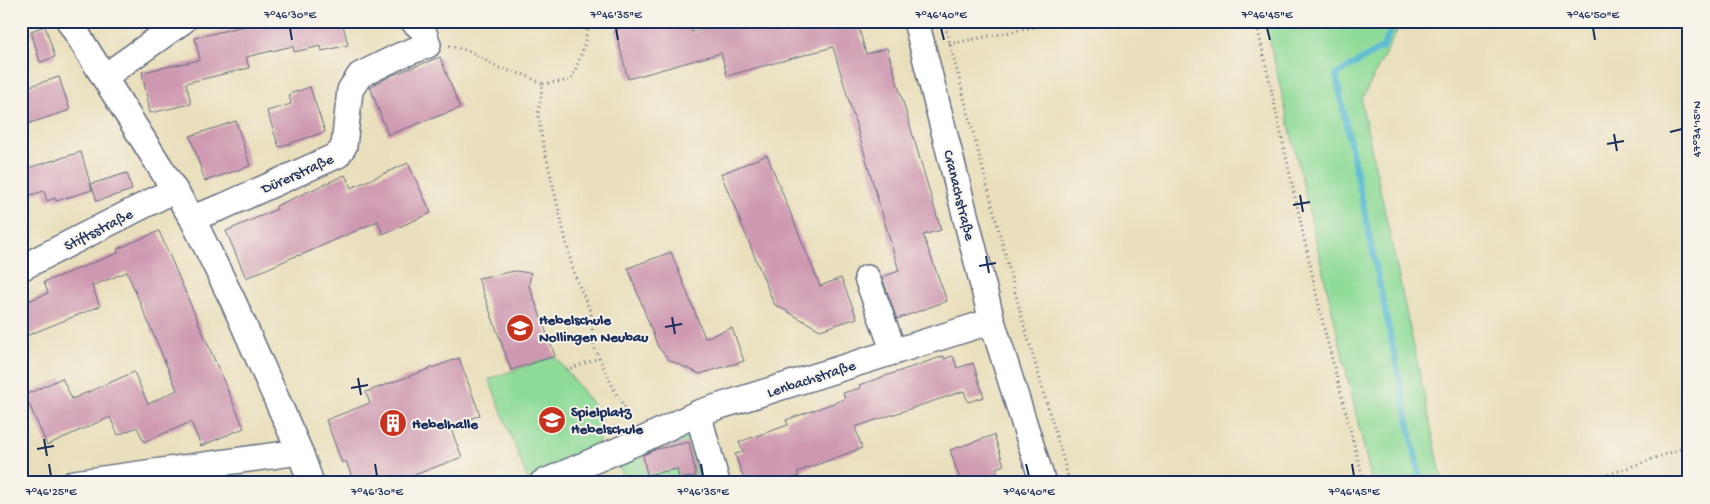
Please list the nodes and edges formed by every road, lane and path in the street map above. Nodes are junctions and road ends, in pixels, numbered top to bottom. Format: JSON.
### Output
{"nodes":[{"id":1,"x":69,"y":21,"type":"edge"},
{"id":2,"x":183,"y":21,"type":"edge"},
{"id":3,"x":413,"y":21,"type":"edge"},
{"id":4,"x":588,"y":21,"type":"edge"},
{"id":5,"x":916,"y":21,"type":"edge"},
{"id":6,"x":944,"y":21,"type":"edge"},
{"id":7,"x":1066,"y":21,"type":"edge"},
{"id":8,"x":1256,"y":21,"type":"edge"},
{"id":9,"x":950,"y":44,"type":"junction"},
{"id":10,"x":428,"y":45,"type":"junction"},
{"id":11,"x":924,"y":50,"type":"junction"},
{"id":12,"x":104,"y":77,"type":"junction"},
{"id":13,"x":543,"y":84,"type":"junction"},
{"id":14,"x":174,"y":190,"type":"junction"},
{"id":15,"x":192,"y":218,"type":"junction"},
{"id":16,"x":21,"y":268,"type":"edge"},
{"id":17,"x":866,"y":278,"type":"dead end"},
{"id":18,"x":992,"y":321,"type":"junction"},
{"id":19,"x":894,"y":352,"type":"junction"},
{"id":20,"x":599,"y":358,"type":"junction"},
{"id":21,"x":566,"y":370,"type":"dead end"},
{"id":22,"x":698,"y":414,"type":"junction"},
{"id":23,"x":644,"y":439,"type":"junction"},
{"id":24,"x":1689,"y":446,"type":"edge"},
{"id":25,"x":300,"y":452,"type":"junction"},
{"id":26,"x":74,"y":483,"type":"edge"},
{"id":27,"x":310,"y":483,"type":"edge"},
{"id":28,"x":542,"y":483,"type":"edge"},
{"id":29,"x":717,"y":483,"type":"edge"},
{"id":30,"x":1043,"y":483,"type":"edge"},
{"id":31,"x":1070,"y":483,"type":"edge"},
{"id":32,"x":1364,"y":483,"type":"edge"},
{"id":33,"x":1585,"y":483,"type":"edge"}],
"edges":[{"from":1,"to":12,"type":"street"},
{"from":2,"to":12,"type":"street"},
{"from":3,"to":10,"type":"street"},
{"from":4,"to":13,"type":"path"},
{"from":5,"to":11,"type":"street","name":"Cranachstraße"},
{"from":6,"to":9,"type":"path"},
{"from":7,"to":9,"type":"path"},
{"from":8,"to":32,"type":"path"},
{"from":9,"to":11,"type":"path"},
{"from":9,"to":31,"type":"path"},
{"from":10,"to":13,"type":"path"},
{"from":10,"to":15,"type":"street","name":"Dürerstraße"},
{"from":11,"to":18,"type":"street","name":"Cranachstraße"},
{"from":12,"to":14,"type":"street"},
{"from":13,"to":20,"type":"path"},
{"from":14,"to":15,"type":"street"},
{"from":14,"to":16,"type":"street","name":"Stiftsstraße"},
{"from":15,"to":25,"type":"street"},
{"from":17,"to":19,"type":"street"},
{"from":18,"to":19,"type":"street","name":"Lenbachstraße"},
{"from":18,"to":30,"type":"street","name":"Cranachstraße"},
{"from":19,"to":22,"type":"street","name":"Lenbachstraße"},
{"from":20,"to":21,"type":"path"},
{"from":20,"to":23,"type":"path"},
{"from":22,"to":23,"type":"street","name":"Lenbachstraße"},
{"from":22,"to":29,"type":"street"},
{"from":23,"to":28,"type":"street","name":"Lenbachstraße"},
{"from":24,"to":33,"type":"path"},
{"from":25,"to":26,"type":"street"},
{"from":25,"to":27,"type":"street"}]}
